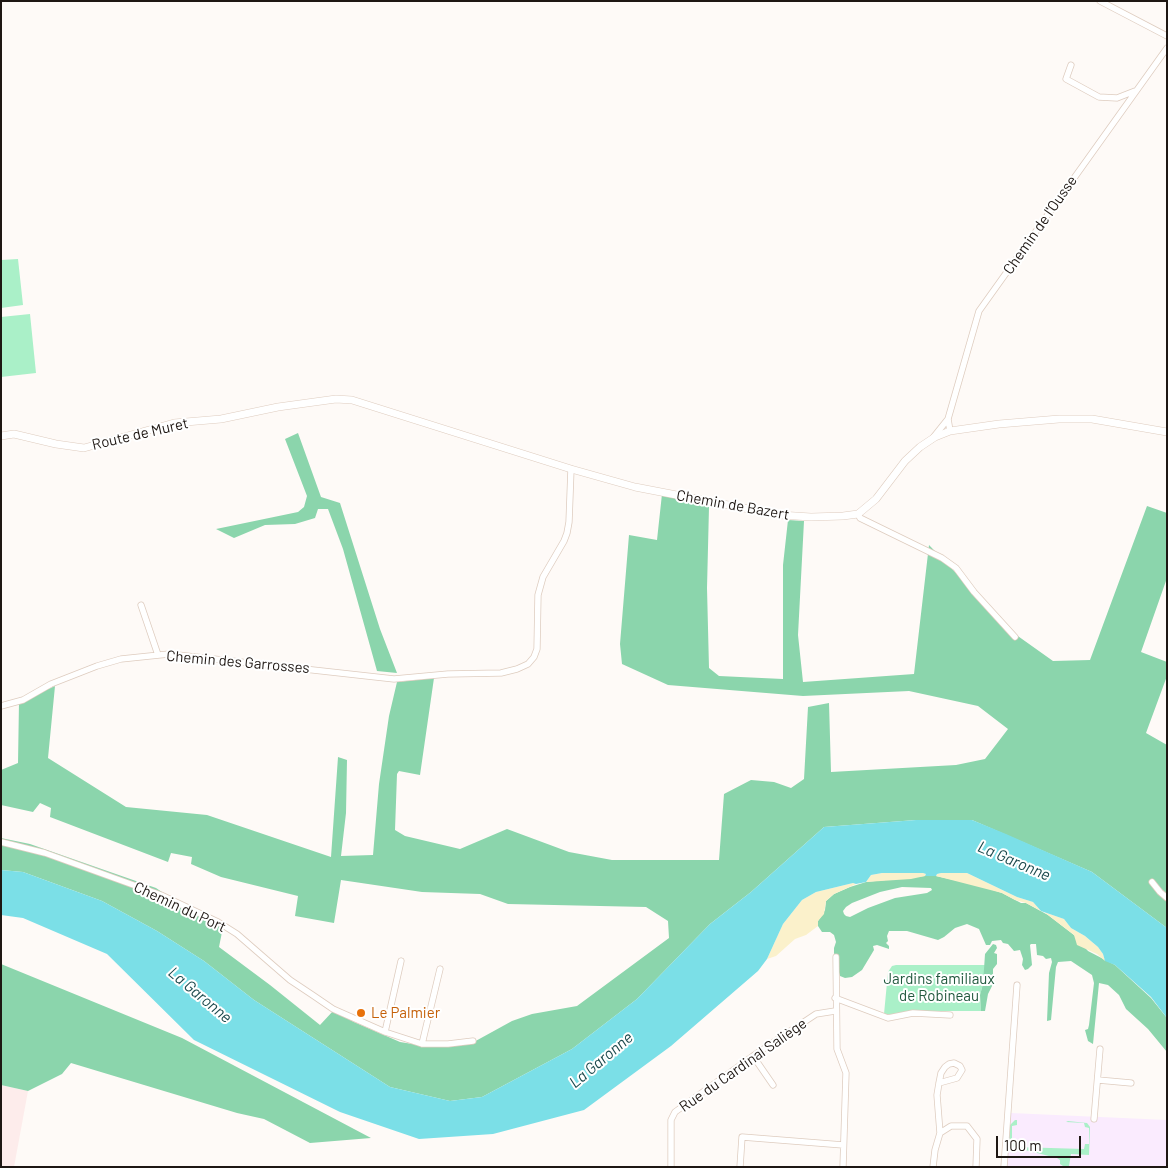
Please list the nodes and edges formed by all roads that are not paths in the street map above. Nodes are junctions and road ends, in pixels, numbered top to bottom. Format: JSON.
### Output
{"nodes":[{"id":1,"x":1100,"y":1,"type":"edge"},
{"id":2,"x":1167,"y":36,"type":"edge"},
{"id":3,"x":1167,"y":48,"type":"edge"},
{"id":4,"x":1071,"y":65,"type":"dead end"},
{"id":5,"x":1136,"y":90,"type":"junction"},
{"id":6,"x":278,"y":407,"type":"joint"},
{"id":7,"x":948,"y":420,"type":"junction"},
{"id":8,"x":950,"y":431,"type":"junction"},
{"id":9,"x":1167,"y":432,"type":"edge"},
{"id":10,"x":1,"y":436,"type":"edge"},
{"id":11,"x":932,"y":439,"type":"junction"},
{"id":12,"x":571,"y":469,"type":"junction"},
{"id":13,"x":858,"y":514,"type":"junction"},
{"id":14,"x":142,"y":605,"type":"dead end"},
{"id":15,"x":1015,"y":637,"type":"dead end"},
{"id":16,"x":158,"y":655,"type":"junction"},
{"id":17,"x":1,"y":706,"type":"edge"},
{"id":18,"x":1,"y":842,"type":"edge"},
{"id":19,"x":1152,"y":882,"type":"dead end"},
{"id":20,"x":1167,"y":898,"type":"edge"},
{"id":21,"x":836,"y":957,"type":"dead end"},
{"id":22,"x":401,"y":961,"type":"dead end"},
{"id":23,"x":440,"y":969,"type":"dead end"},
{"id":24,"x":1017,"y":985,"type":"dead end"},
{"id":25,"x":835,"y":998,"type":"junction"},
{"id":26,"x":835,"y":1011,"type":"junction"},
{"id":27,"x":950,"y":1015,"type":"dead end"},
{"id":28,"x":385,"y":1032,"type":"junction"},
{"id":29,"x":473,"y":1041,"type":"dead end"},
{"id":30,"x":422,"y":1044,"type":"junction"},
{"id":31,"x":1100,"y":1049,"type":"dead end"},
{"id":32,"x":753,"y":1056,"type":"junction"},
{"id":33,"x":1098,"y":1080,"type":"junction"},
{"id":34,"x":938,"y":1083,"type":"dead end"},
{"id":35,"x":1131,"y":1083,"type":"dead end"},
{"id":36,"x":773,"y":1085,"type":"dead end"},
{"id":37,"x":1094,"y":1119,"type":"dead end"},
{"id":38,"x":940,"y":1133,"type":"junction"},
{"id":39,"x":843,"y":1145,"type":"junction"},
{"id":40,"x":671,"y":1167,"type":"edge"},
{"id":41,"x":740,"y":1167,"type":"edge"},
{"id":42,"x":843,"y":1167,"type":"edge"},
{"id":43,"x":934,"y":1167,"type":"edge"},
{"id":44,"x":976,"y":1167,"type":"edge"},
{"id":45,"x":1004,"y":1167,"type":"edge"}],
"edges":[{"from":1,"to":2,"type":"street"},
{"from":3,"to":5,"type":"street","name":"Chemin de l'Ousse"},
{"from":4,"to":5,"type":"street"},
{"from":5,"to":7,"type":"street","name":"Chemin de l'Ousse"},
{"from":6,"to":10,"type":"street","name":"Route de Muret"},
{"from":6,"to":12,"type":"street","name":"Chemin de Bazert"},
{"from":7,"to":8,"type":"street","name":"Chemin de l'Ousse"},
{"from":7,"to":11,"type":"street","name":"Chemin de l'Ousse"},
{"from":8,"to":9,"type":"street"},
{"from":8,"to":11,"type":"street"},
{"from":11,"to":13,"type":"street"},
{"from":12,"to":13,"type":"street","name":"Chemin de Bazert"},
{"from":12,"to":16,"type":"street","name":"Chemin des Garrosses"},
{"from":13,"to":15,"type":"street"},
{"from":14,"to":16,"type":"street"},
{"from":16,"to":17,"type":"street","name":"Chemin des Garrosses"},
{"from":18,"to":28,"type":"street","name":"Chemin du Port"},
{"from":19,"to":20,"type":"street"},
{"from":21,"to":25,"type":"street"},
{"from":22,"to":28,"type":"street"},
{"from":23,"to":30,"type":"street"},
{"from":24,"to":45,"type":"street"},
{"from":25,"to":26,"type":"street"},
{"from":25,"to":27,"type":"street"},
{"from":26,"to":32,"type":"street","name":"Rue du Cardinal Saliège"},
{"from":26,"to":39,"type":"street"},
{"from":28,"to":30,"type":"street","name":"Chemin du Port"},
{"from":29,"to":30,"type":"street","name":"Chemin du Port"},
{"from":31,"to":33,"type":"street"},
{"from":32,"to":36,"type":"street"},
{"from":32,"to":40,"type":"street","name":"Rue du Cardinal Saliège"},
{"from":33,"to":35,"type":"street"},
{"from":33,"to":37,"type":"street"},
{"from":34,"to":38,"type":"street"},
{"from":38,"to":43,"type":"street"},
{"from":38,"to":44,"type":"street"},
{"from":39,"to":41,"type":"street"},
{"from":39,"to":42,"type":"street"}]}
